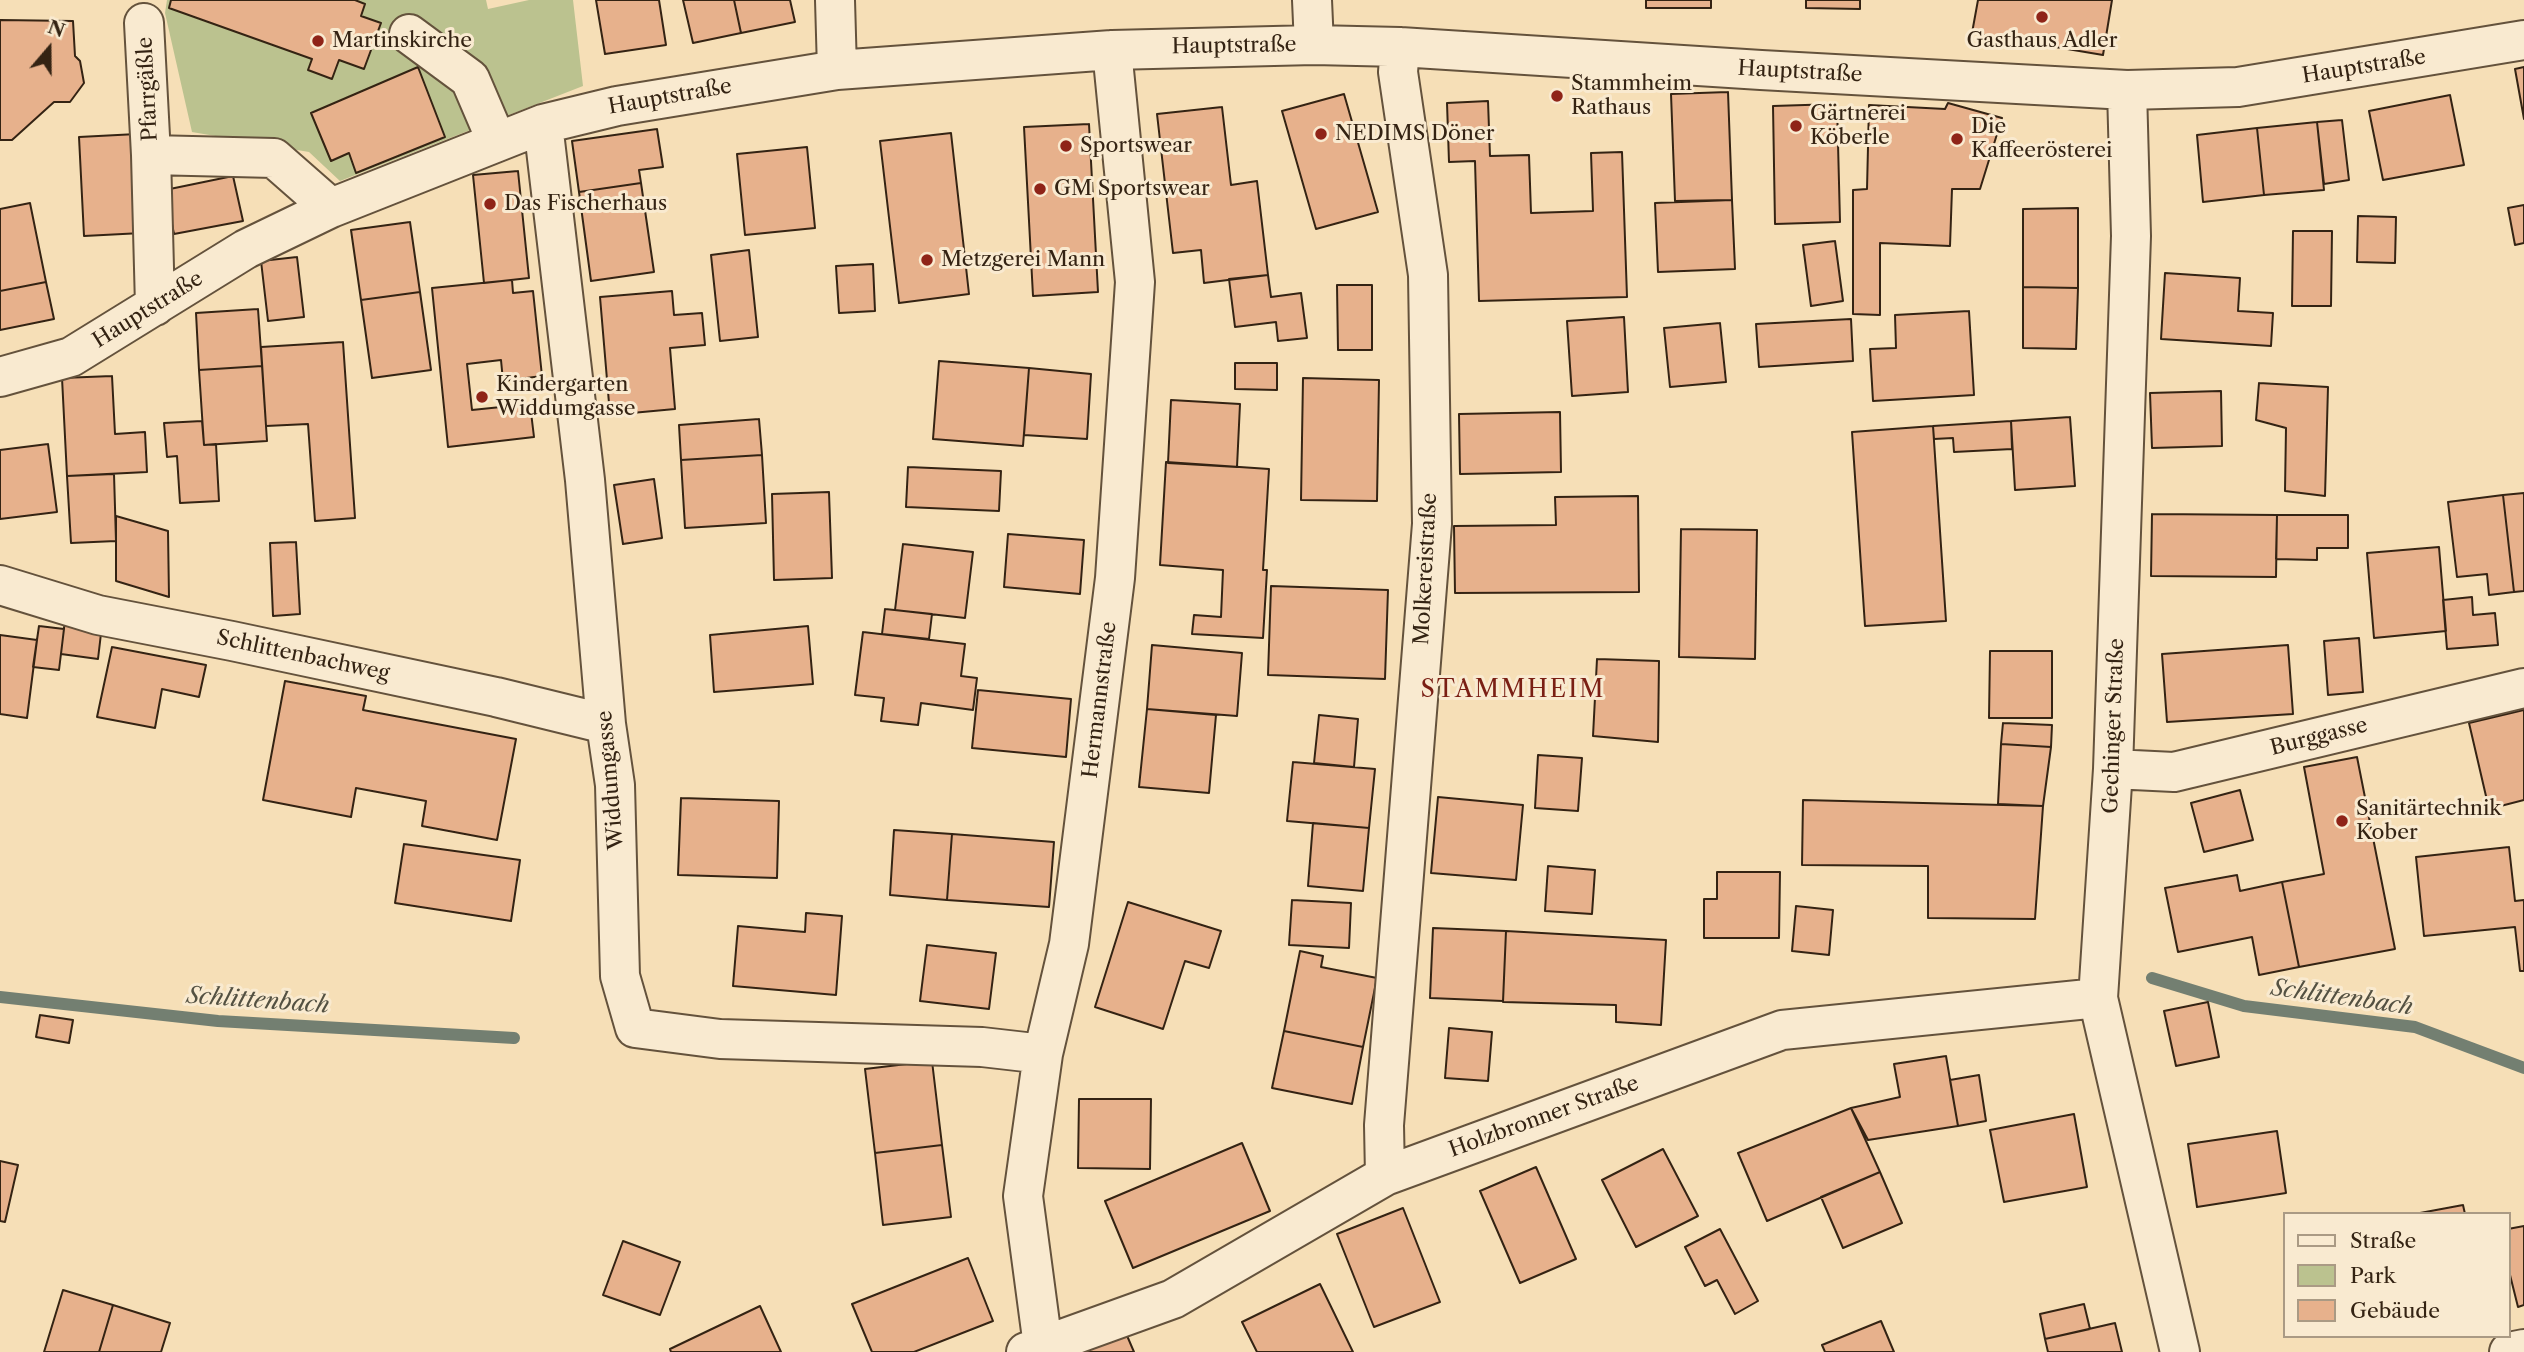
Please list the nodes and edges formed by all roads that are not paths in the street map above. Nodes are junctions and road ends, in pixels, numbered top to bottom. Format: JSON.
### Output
{"nodes":[{"id":1,"x":835,"y":0,"type":"edge"},
{"id":2,"x":1312,"y":0,"type":"edge"},
{"id":3,"x":145,"y":23,"type":"dead end"},
{"id":4,"x":409,"y":34,"type":"dead end"},
{"id":5,"x":2524,"y":40,"type":"edge"},
{"id":6,"x":1314,"y":45,"type":"junction"},
{"id":7,"x":1400,"y":47,"type":"junction"},
{"id":8,"x":1112,"y":50,"type":"junction"},
{"id":9,"x":837,"y":70,"type":"junction"},
{"id":10,"x":2127,"y":90,"type":"junction"},
{"id":11,"x":543,"y":124,"type":"junction"},
{"id":12,"x":497,"y":142,"type":"junction"},
{"id":13,"x":151,"y":155,"type":"junction"},
{"id":14,"x":331,"y":208,"type":"junction"},
{"id":15,"x":155,"y":306,"type":"junction"},
{"id":16,"x":1,"y":378,"type":"edge"},
{"id":17,"x":0,"y":585,"type":"edge"},
{"id":18,"x":2524,"y":688,"type":"edge"},
{"id":19,"x":607,"y":724,"type":"junction"},
{"id":20,"x":2113,"y":769,"type":"junction"},
{"id":21,"x":2098,"y":998,"type":"junction"},
{"id":22,"x":1043,"y":1054,"type":"junction"},
{"id":23,"x":1385,"y":1176,"type":"junction"},
{"id":24,"x":1034,"y":1349,"type":"edge"},
{"id":25,"x":2524,"y":1349,"type":"edge"},
{"id":26,"x":2180,"y":1352,"type":"edge"},
{"id":27,"x":2509,"y":1352,"type":"edge"}],
"edges":[{"from":1,"to":9,"type":"street"},
{"from":2,"to":6,"type":"street"},
{"from":3,"to":13,"type":"street","name":"Pfarrgäßle"},
{"from":4,"to":12,"type":"street"},
{"from":5,"to":10,"type":"street","name":"Hauptstraße"},
{"from":6,"to":7,"type":"street","name":"Hauptstraße"},
{"from":6,"to":8,"type":"street","name":"Hauptstraße"},
{"from":7,"to":10,"type":"street","name":"Hauptstraße"},
{"from":7,"to":23,"type":"street","name":"Molkereistraße"},
{"from":8,"to":9,"type":"street","name":"Hauptstraße"},
{"from":8,"to":22,"type":"street","name":"Hermannstraße"},
{"from":9,"to":11,"type":"street","name":"Hauptstraße"},
{"from":10,"to":20,"type":"street","name":"Gechinger Straße"},
{"from":11,"to":12,"type":"street","name":"Hauptstraße"},
{"from":11,"to":19,"type":"street","name":"Widdumgasse"},
{"from":12,"to":14,"type":"street","name":"Hauptstraße"},
{"from":13,"to":14,"type":"street","name":"Pfarrgäßle"},
{"from":13,"to":15,"type":"street","name":"Pfarrgäßle"},
{"from":14,"to":15,"type":"street","name":"Hauptstraße"},
{"from":15,"to":16,"type":"street","name":"Hauptstraße"},
{"from":17,"to":19,"type":"street","name":"Schlittenbachweg"},
{"from":18,"to":20,"type":"street","name":"Burggasse"},
{"from":19,"to":22,"type":"street","name":"Widdumgasse"},
{"from":20,"to":21,"type":"street","name":"Gechinger Straße"},
{"from":21,"to":23,"type":"street","name":"Holzbronner Straße"},
{"from":21,"to":26,"type":"street","name":"Gechinger Straße"},
{"from":22,"to":24,"type":"street","name":"Hermannstraße"},
{"from":23,"to":24,"type":"street","name":"Holzbronner Straße"},
{"from":25,"to":27,"type":"street"}]}
